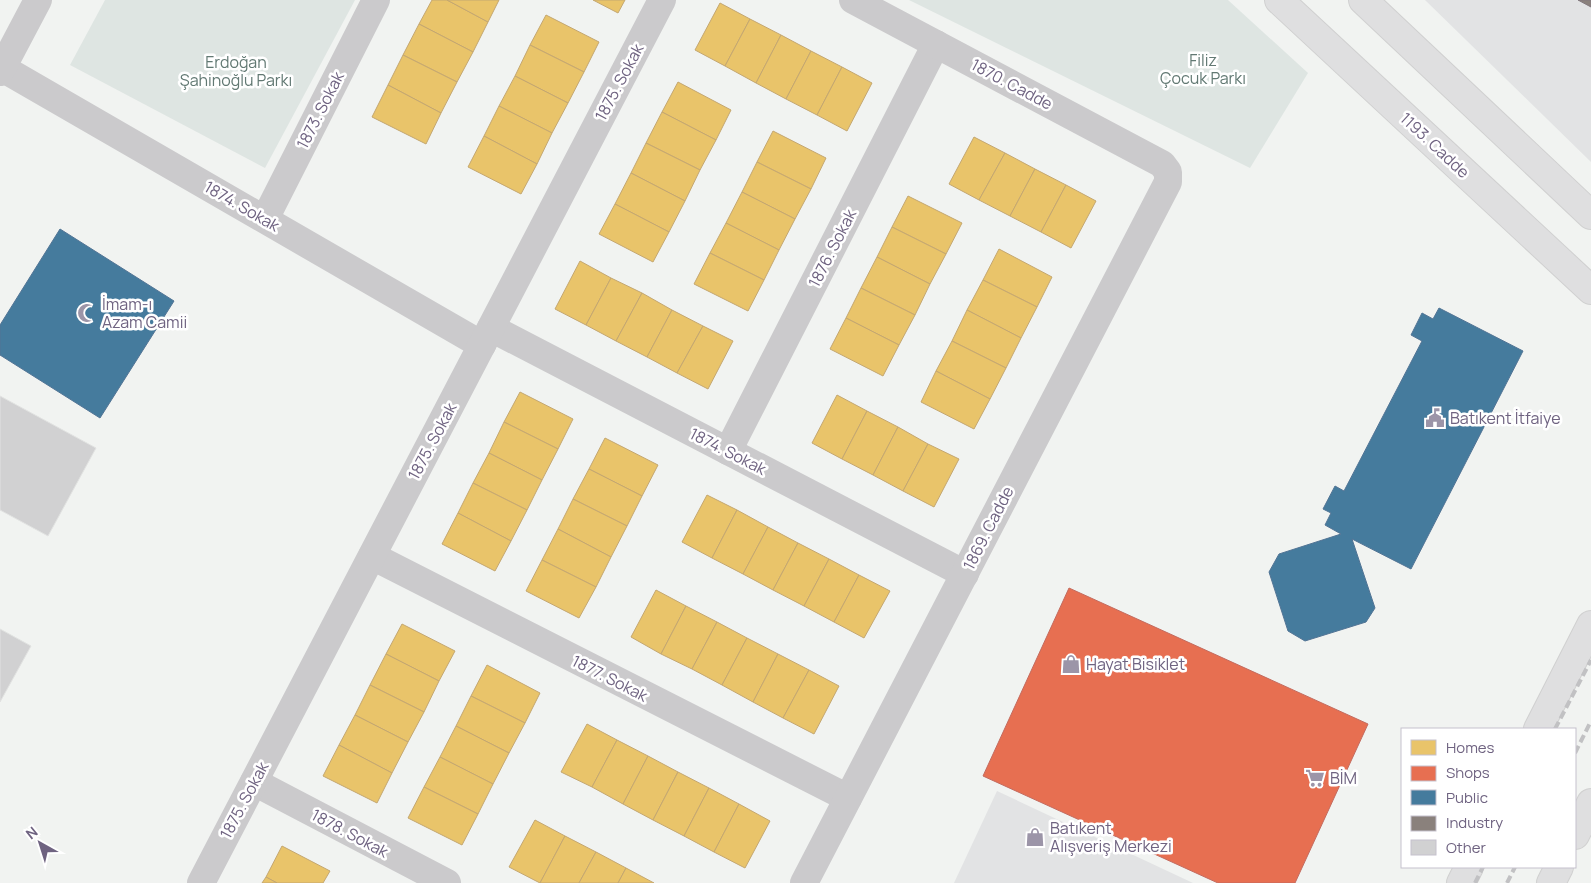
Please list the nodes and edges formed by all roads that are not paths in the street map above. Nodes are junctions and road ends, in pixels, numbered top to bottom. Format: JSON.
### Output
{"nodes":[{"id":1,"x":38,"y":0,"type":"edge"},
{"id":2,"x":376,"y":0,"type":"edge"},
{"id":3,"x":662,"y":0,"type":"edge"},
{"id":4,"x":852,"y":0,"type":"edge"},
{"id":5,"x":1279,"y":0,"type":"edge"},
{"id":6,"x":1363,"y":0,"type":"edge"},
{"id":7,"x":936,"y":44,"type":"junction"},
{"id":8,"x":1,"y":70,"type":"edge"},
{"id":9,"x":1168,"y":172,"type":"joint"},
{"id":10,"x":1591,"y":215,"type":"edge"},
{"id":11,"x":265,"y":219,"type":"junction"},
{"id":12,"x":1591,"y":290,"type":"edge"},
{"id":13,"x":486,"y":336,"type":"junction"},
{"id":14,"x":728,"y":451,"type":"junction"},
{"id":15,"x":372,"y":556,"type":"junction"},
{"id":16,"x":965,"y":574,"type":"junction"},
{"id":17,"x":1591,"y":625,"type":"edge"},
{"id":18,"x":1539,"y":728,"type":"edge"},
{"id":19,"x":254,"y":782,"type":"junction"},
{"id":20,"x":848,"y":798,"type":"junction"},
{"id":21,"x":1591,"y":803,"type":"edge"},
{"id":22,"x":1576,"y":834,"type":"edge"},
{"id":23,"x":1468,"y":868,"type":"edge"},
{"id":24,"x":1558,"y":868,"type":"edge"},
{"id":25,"x":201,"y":883,"type":"edge"},
{"id":26,"x":447,"y":883,"type":"edge"},
{"id":27,"x":804,"y":883,"type":"edge"},
{"id":28,"x":1461,"y":883,"type":"edge"},
{"id":29,"x":1551,"y":883,"type":"edge"}],
"edges":[{"from":1,"to":8,"type":"street"},
{"from":2,"to":11,"type":"street","name":"1873. Sokak"},
{"from":3,"to":13,"type":"street","name":"1875. Sokak"},
{"from":4,"to":7,"type":"street","name":"1870. Cadde"},
{"from":5,"to":12,"type":"main road","name":"1193. Cadde"},
{"from":6,"to":10,"type":"main road"},
{"from":7,"to":9,"type":"street","name":"1870. Cadde"},
{"from":7,"to":14,"type":"street","name":"1876. Sokak"},
{"from":8,"to":11,"type":"street","name":"1874. Sokak"},
{"from":9,"to":16,"type":"street","name":"1869. Cadde"},
{"from":11,"to":13,"type":"street","name":"1874. Sokak"},
{"from":13,"to":14,"type":"street","name":"1874. Sokak"},
{"from":13,"to":15,"type":"street","name":"1875. Sokak"},
{"from":14,"to":16,"type":"street","name":"1874. Sokak"},
{"from":15,"to":19,"type":"street","name":"1875. Sokak"},
{"from":15,"to":20,"type":"street","name":"1877. Sokak"},
{"from":16,"to":20,"type":"street","name":"1869. Cadde"},
{"from":17,"to":18,"type":"main road"},
{"from":19,"to":25,"type":"street","name":"1875. Sokak"},
{"from":19,"to":26,"type":"street","name":"1878. Sokak"},
{"from":20,"to":27,"type":"street","name":"1869. Cadde"},
{"from":21,"to":22,"type":"main road"},
{"from":23,"to":28,"type":"main road"},
{"from":24,"to":29,"type":"main road"}]}
